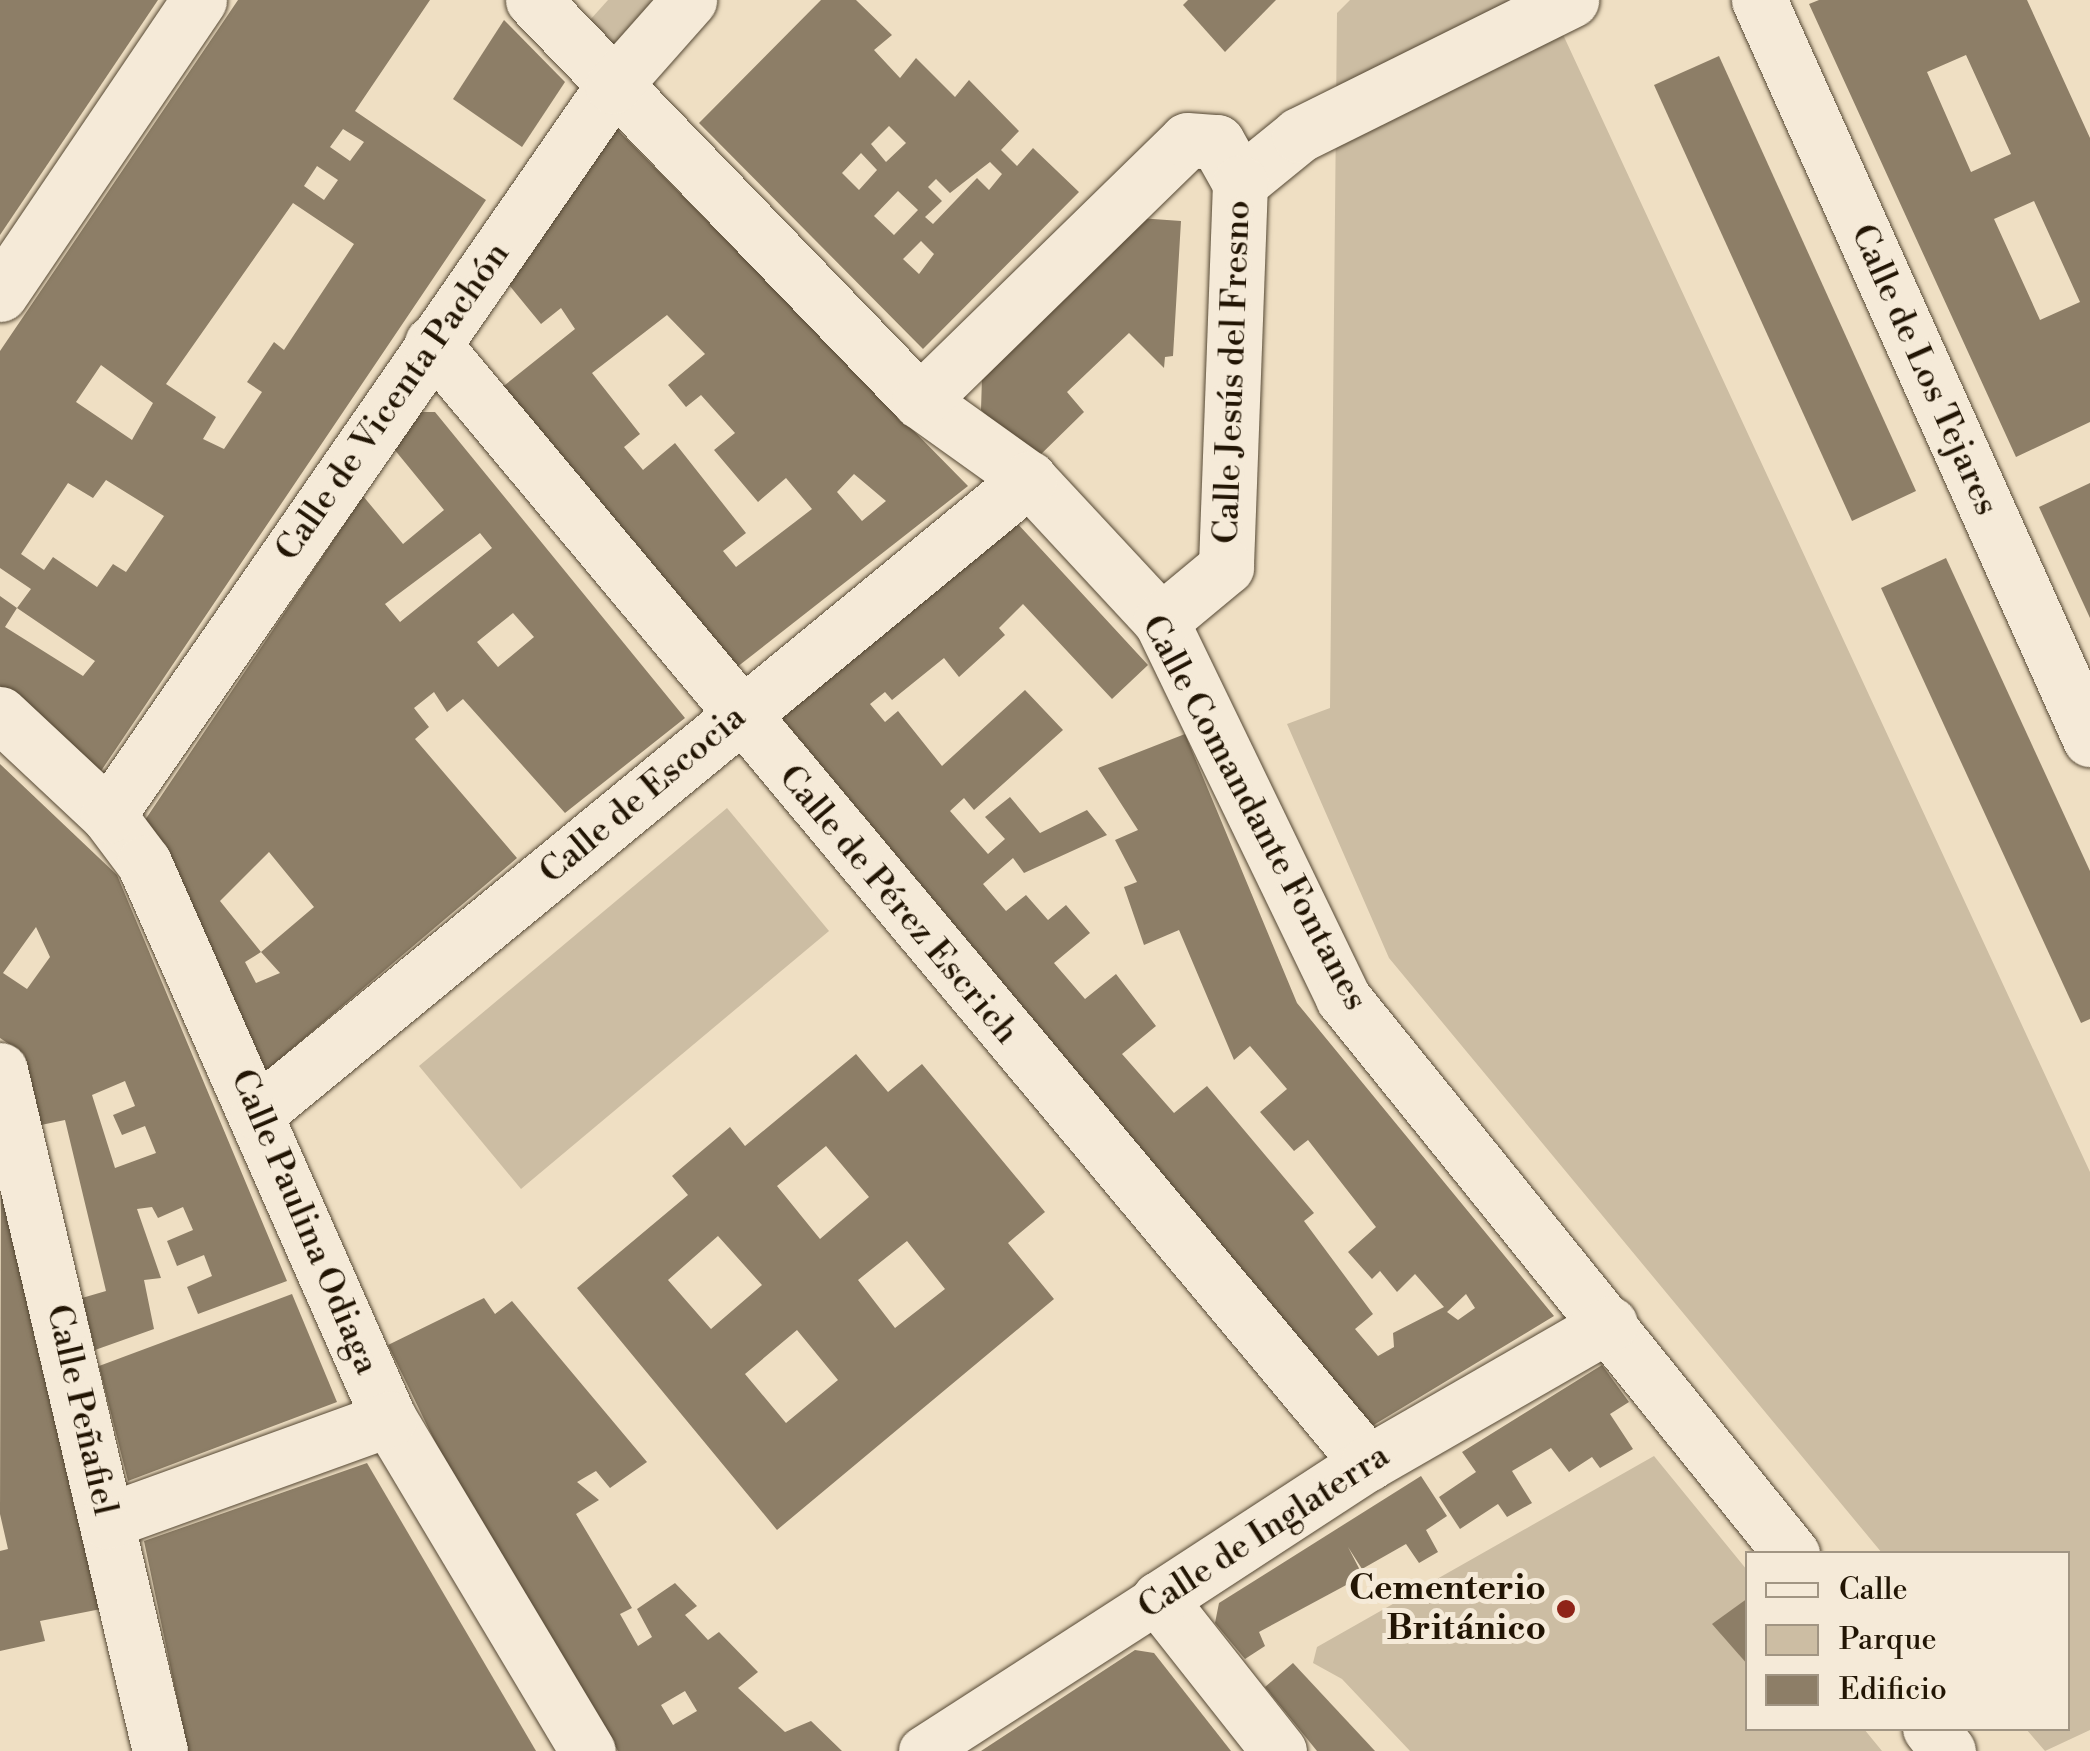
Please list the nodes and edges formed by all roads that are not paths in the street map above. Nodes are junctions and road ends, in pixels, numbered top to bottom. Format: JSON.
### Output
{"nodes":[{"id":1,"x":199,"y":0,"type":"edge"},
{"id":2,"x":533,"y":0,"type":"edge"},
{"id":3,"x":689,"y":0,"type":"edge"},
{"id":4,"x":1572,"y":0,"type":"edge"},
{"id":5,"x":1759,"y":0,"type":"edge"},
{"id":6,"x":614,"y":86,"type":"junction"},
{"id":7,"x":1240,"y":183,"type":"junction"},
{"id":8,"x":0,"y":294,"type":"edge"},
{"id":9,"x":432,"y":344,"type":"junction"},
{"id":10,"x":920,"y":401,"type":"junction"},
{"id":11,"x":1029,"y":479,"type":"junction"},
{"id":12,"x":1161,"y":622,"type":"junction"},
{"id":13,"x":0,"y":714,"type":"edge"},
{"id":14,"x":739,"y":715,"type":"junction"},
{"id":15,"x":2090,"y":740,"type":"edge"},
{"id":16,"x":108,"y":814,"type":"junction"},
{"id":17,"x":0,"y":1070,"type":"edge"},
{"id":18,"x":258,"y":1112,"type":"junction"},
{"id":19,"x":1610,"y":1324,"type":"junction"},
{"id":20,"x":389,"y":1419,"type":"junction"},
{"id":21,"x":1368,"y":1463,"type":"junction"},
{"id":22,"x":107,"y":1521,"type":"junction"},
{"id":23,"x":1790,"y":1551,"type":"edge"},
{"id":24,"x":1160,"y":1599,"type":"junction"},
{"id":25,"x":1932,"y":1731,"type":"edge"},
{"id":26,"x":160,"y":1751,"type":"edge"},
{"id":27,"x":588,"y":1751,"type":"edge"},
{"id":28,"x":924,"y":1751,"type":"edge"},
{"id":29,"x":1280,"y":1751,"type":"edge"},
{"id":30,"x":1948,"y":1751,"type":"edge"}],
"edges":[{"from":1,"to":8,"type":"street"},
{"from":2,"to":6,"type":"street","name":"Calle Comandante Fontanes"},
{"from":3,"to":6,"type":"street","name":"Calle de Vicenta Pachón"},
{"from":4,"to":7,"type":"street"},
{"from":5,"to":15,"type":"street","name":"Calle de Los Tejares"},
{"from":6,"to":9,"type":"street","name":"Calle de Vicenta Pachón"},
{"from":6,"to":10,"type":"street","name":"Calle Comandante Fontanes"},
{"from":7,"to":10,"type":"street","name":"Calle Jesús del Fresno"},
{"from":7,"to":12,"type":"street","name":"Calle Jesús del Fresno"},
{"from":9,"to":14,"type":"street","name":"Calle de Pérez Escrich"},
{"from":9,"to":16,"type":"street","name":"Calle de Vicenta Pachón"},
{"from":10,"to":11,"type":"street","name":"Calle Comandante Fontanes"},
{"from":11,"to":12,"type":"street","name":"Calle Comandante Fontanes"},
{"from":11,"to":14,"type":"street","name":"Calle de Escocia"},
{"from":12,"to":19,"type":"street","name":"Calle Comandante Fontanes"},
{"from":13,"to":16,"type":"street","name":"Calle Paulina Odiaga"},
{"from":14,"to":18,"type":"street","name":"Calle de Escocia"},
{"from":14,"to":21,"type":"street","name":"Calle de Pérez Escrich"},
{"from":16,"to":18,"type":"street","name":"Calle Paulina Odiaga"},
{"from":17,"to":22,"type":"street","name":"Calle Peñafiel"},
{"from":18,"to":20,"type":"street","name":"Calle Paulina Odiaga"},
{"from":19,"to":21,"type":"street","name":"Calle de Inglaterra"},
{"from":19,"to":23,"type":"street","name":"Calle Comandante Fontanes"},
{"from":20,"to":22,"type":"street"},
{"from":20,"to":27,"type":"street","name":"Calle Paulina Odiaga"},
{"from":21,"to":24,"type":"street","name":"Calle de Inglaterra"},
{"from":22,"to":26,"type":"street","name":"Calle Peñafiel"},
{"from":24,"to":28,"type":"street","name":"Calle de Inglaterra"},
{"from":24,"to":29,"type":"street"},
{"from":25,"to":30,"type":"street"}]}
